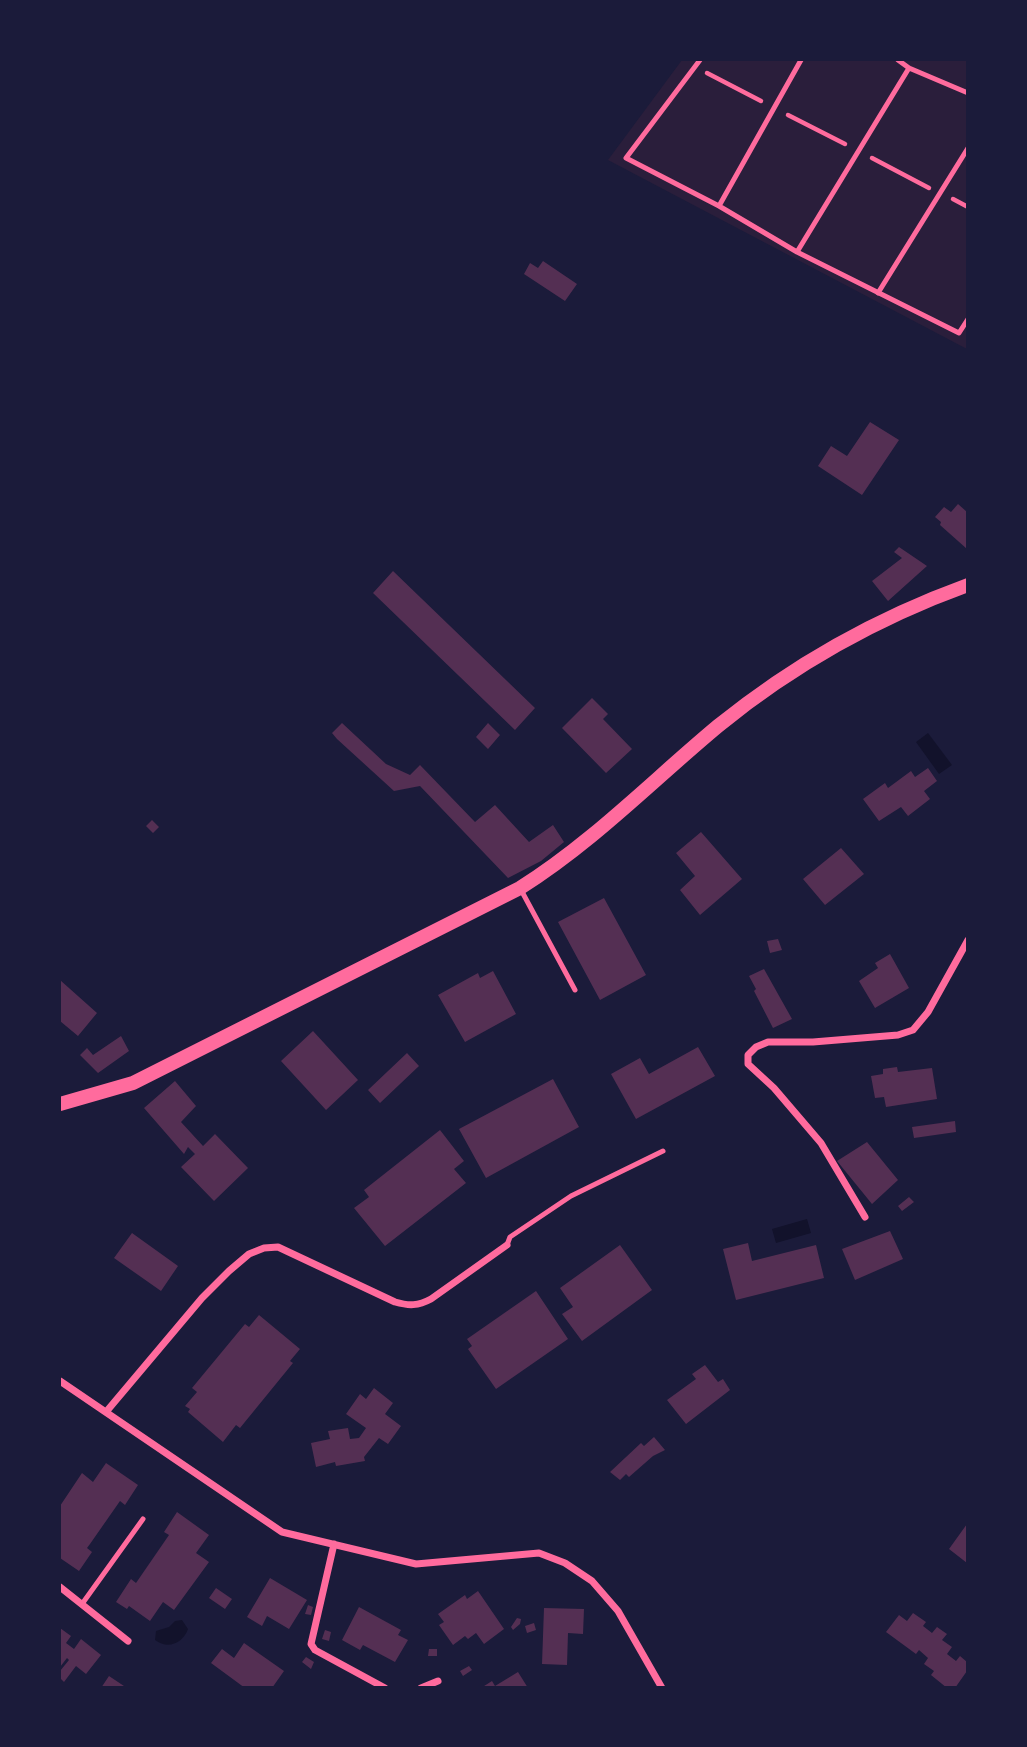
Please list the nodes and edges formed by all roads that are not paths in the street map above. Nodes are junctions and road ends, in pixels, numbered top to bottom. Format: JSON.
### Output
{"nodes":[{"id":1,"x":701,"y":60,"type":"edge"},
{"id":2,"x":801,"y":60,"type":"edge"},
{"id":3,"x":898,"y":60,"type":"edge"},
{"id":4,"x":909,"y":68,"type":"junction"},
{"id":5,"x":968,"y":93,"type":"edge"},
{"id":6,"x":968,"y":148,"type":"edge"},
{"id":7,"x":719,"y":206,"type":"junction"},
{"id":8,"x":797,"y":252,"type":"junction"},
{"id":9,"x":878,"y":293,"type":"junction"},
{"id":10,"x":968,"y":319,"type":"edge"},
{"id":11,"x":968,"y":585,"type":"edge"},
{"id":12,"x":520,"y":888,"type":"junction"},
{"id":13,"x":968,"y":940,"type":"edge"},
{"id":14,"x":575,"y":990,"type":"dead end"},
{"id":15,"x":60,"y":1104,"type":"edge"},
{"id":16,"x":663,"y":1151,"type":"dead end"},
{"id":17,"x":865,"y":1217,"type":"dead end"},
{"id":18,"x":507,"y":1245,"type":"joint"},
{"id":19,"x":61,"y":1384,"type":"edge"},
{"id":20,"x":106,"y":1412,"type":"junction"},
{"id":21,"x":143,"y":1519,"type":"dead end"},
{"id":22,"x":334,"y":1544,"type":"junction"},
{"id":23,"x":60,"y":1587,"type":"edge"},
{"id":24,"x":82,"y":1604,"type":"junction"},
{"id":25,"x":128,"y":1641,"type":"dead end"},
{"id":26,"x":438,"y":1681,"type":"dead end"},
{"id":27,"x":385,"y":1688,"type":"edge"},
{"id":28,"x":421,"y":1688,"type":"edge"},
{"id":29,"x":662,"y":1688,"type":"edge"}],
"edges":[{"from":1,"to":7,"type":"lane"},
{"from":2,"to":7,"type":"lane"},
{"from":3,"to":4,"type":"lane"},
{"from":4,"to":5,"type":"lane"},
{"from":4,"to":8,"type":"lane"},
{"from":6,"to":9,"type":"lane"},
{"from":7,"to":8,"type":"lane"},
{"from":8,"to":9,"type":"lane"},
{"from":9,"to":10,"type":"lane"},
{"from":11,"to":12,"type":"main road"},
{"from":12,"to":14,"type":"lane"},
{"from":12,"to":15,"type":"main road"},
{"from":13,"to":17,"type":"street"},
{"from":16,"to":18,"type":"lane"},
{"from":18,"to":20,"type":"street"},
{"from":19,"to":20,"type":"street"},
{"from":20,"to":22,"type":"street"},
{"from":21,"to":24,"type":"lane"},
{"from":22,"to":27,"type":"street"},
{"from":22,"to":29,"type":"street"},
{"from":23,"to":24,"type":"street"},
{"from":24,"to":25,"type":"street"},
{"from":26,"to":28,"type":"street"}]}
